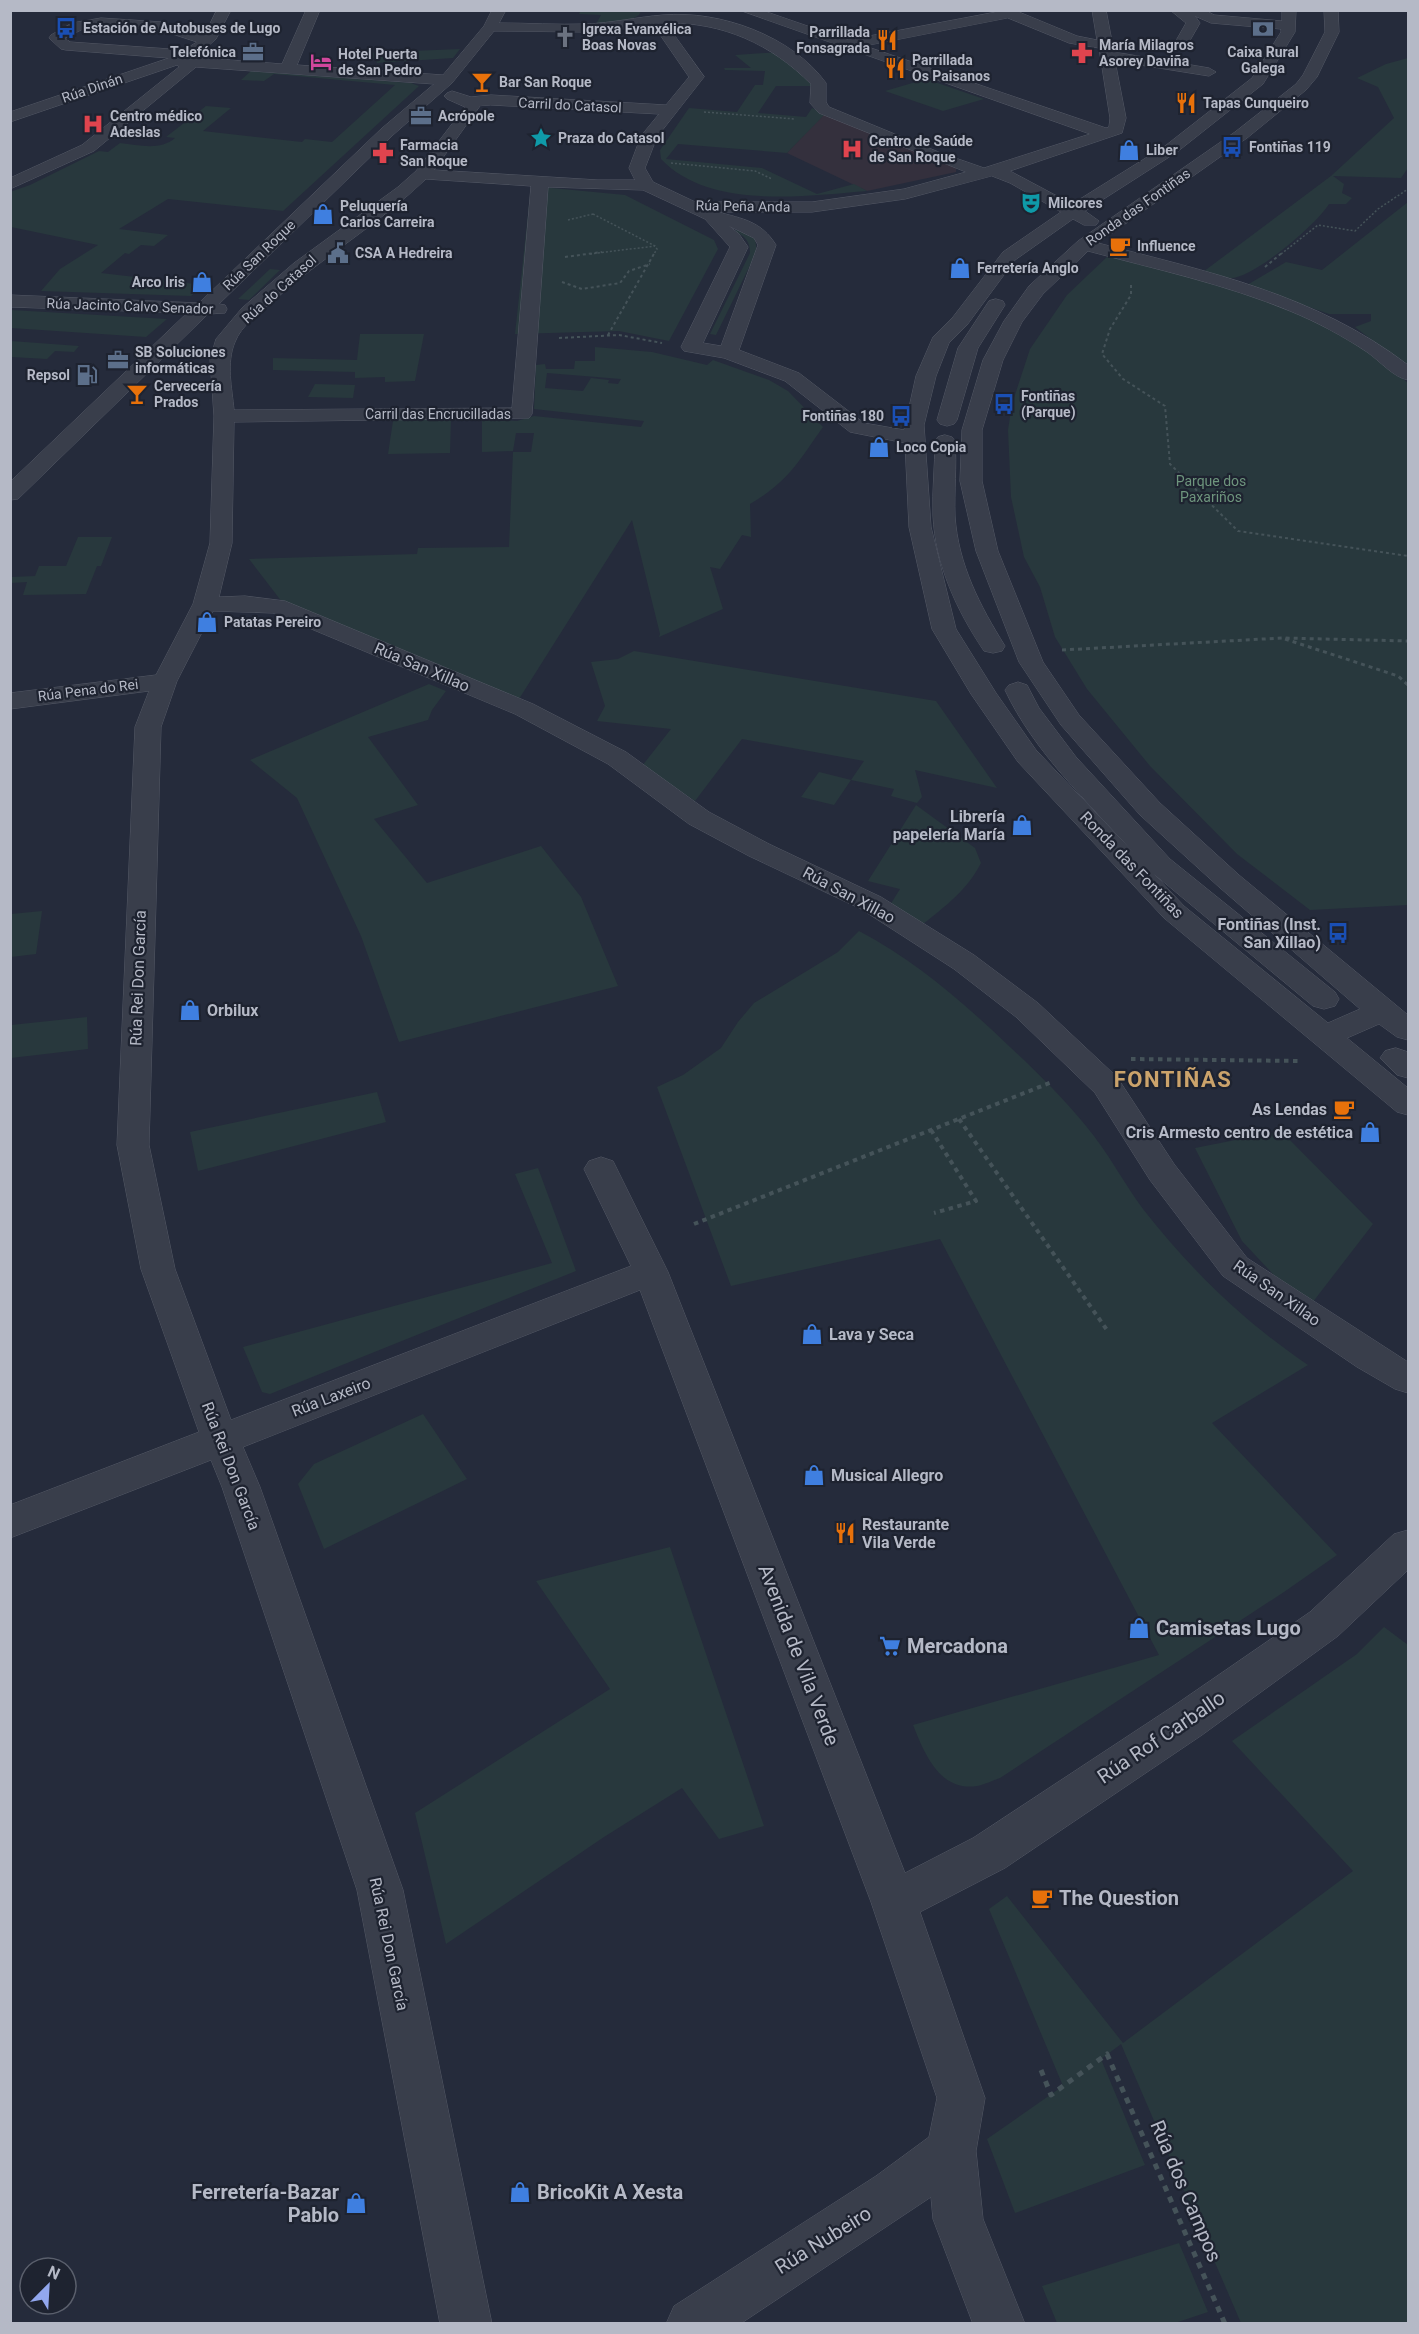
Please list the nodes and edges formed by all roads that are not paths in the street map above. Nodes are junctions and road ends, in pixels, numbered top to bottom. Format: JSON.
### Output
{"nodes":[{"id":1,"x":224,"y":10,"type":"edge"},
{"id":2,"x":313,"y":10,"type":"edge"},
{"id":3,"x":499,"y":10,"type":"edge"},
{"id":4,"x":746,"y":10,"type":"edge"},
{"id":5,"x":1099,"y":10,"type":"edge"},
{"id":6,"x":1177,"y":10,"type":"edge"},
{"id":7,"x":1194,"y":10,"type":"edge"},
{"id":8,"x":1331,"y":10,"type":"edge"},
{"id":9,"x":1005,"y":12,"type":"edge"},
{"id":10,"x":660,"y":17,"type":"edge"},
{"id":11,"x":1289,"y":18,"type":"edge"},
{"id":12,"x":490,"y":27,"type":"junction"},
{"id":13,"x":207,"y":41,"type":"junction"},
{"id":14,"x":845,"y":45,"type":"junction"},
{"id":15,"x":1180,"y":46,"type":"dead end"},
{"id":16,"x":1106,"y":50,"type":"junction"},
{"id":17,"x":180,"y":58,"type":"junction"},
{"id":18,"x":288,"y":68,"type":"junction"},
{"id":19,"x":1209,"y":72,"type":"dead end"},
{"id":20,"x":103,"y":84,"type":"junction"},
{"id":21,"x":1279,"y":84,"type":"junction"},
{"id":22,"x":440,"y":86,"type":"junction"},
{"id":23,"x":153,"y":96,"type":"junction"},
{"id":24,"x":470,"y":102,"type":"junction"},
{"id":25,"x":671,"y":110,"type":"junction"},
{"id":26,"x":10,"y":117,"type":"edge"},
{"id":27,"x":1107,"y":134,"type":"junction"},
{"id":28,"x":989,"y":171,"type":"junction"},
{"id":29,"x":422,"y":174,"type":"junction"},
{"id":30,"x":540,"y":181,"type":"junction"},
{"id":31,"x":15,"y":183,"type":"edge"},
{"id":32,"x":646,"y":185,"type":"junction"},
{"id":33,"x":690,"y":206,"type":"junction"},
{"id":34,"x":712,"y":216,"type":"junction"},
{"id":35,"x":1102,"y":221,"type":"junction"},
{"id":36,"x":1078,"y":228,"type":"junction"},
{"id":37,"x":1044,"y":254,"type":"dead end"},
{"id":38,"x":1005,"y":293,"type":"dead end"},
{"id":39,"x":10,"y":301,"type":"edge"},
{"id":40,"x":204,"y":309,"type":"junction"},
{"id":41,"x":249,"y":312,"type":"junction"},
{"id":42,"x":728,"y":353,"type":"junction"},
{"id":43,"x":1408,"y":374,"type":"edge"},
{"id":44,"x":224,"y":416,"type":"junction"},
{"id":45,"x":972,"y":430,"type":"junction"},
{"id":46,"x":915,"y":432,"type":"junction"},
{"id":47,"x":10,"y":494,"type":"edge"},
{"id":48,"x":205,"y":604,"type":"junction"},
{"id":49,"x":993,"y":646,"type":"dead end"},
{"id":50,"x":1031,"y":662,"type":"junction"},
{"id":51,"x":968,"y":667,"type":"junction"},
{"id":52,"x":165,"y":681,"type":"junction"},
{"id":53,"x":1018,"y":690,"type":"dead end"},
{"id":54,"x":10,"y":701,"type":"edge"},
{"id":55,"x":1324,"y":999,"type":"dead end"},
{"id":56,"x":1382,"y":1011,"type":"junction"},
{"id":57,"x":1408,"y":1030,"type":"edge"},
{"id":58,"x":1326,"y":1035,"type":"junction"},
{"id":59,"x":1408,"y":1104,"type":"edge"},
{"id":60,"x":601,"y":1169,"type":"dead end"},
{"id":61,"x":651,"y":1272,"type":"junction"},
{"id":62,"x":1408,"y":1379,"type":"edge"},
{"id":63,"x":223,"y":1439,"type":"junction"},
{"id":64,"x":10,"y":1522,"type":"edge"},
{"id":65,"x":1408,"y":1546,"type":"edge"},
{"id":66,"x":894,"y":1902,"type":"junction"},
{"id":67,"x":951,"y":2151,"type":"junction"},
{"id":68,"x":466,"y":2324,"type":"edge"},
{"id":69,"x":692,"y":2324,"type":"edge"},
{"id":70,"x":999,"y":2324,"type":"edge"}],
"edges":[{"from":1,"to":13,"type":"street"},
{"from":2,"to":18,"type":"street"},
{"from":3,"to":12,"type":"street","name":"Rúa San Roque"},
{"from":4,"to":14,"type":"street"},
{"from":5,"to":16,"type":"street"},
{"from":6,"to":15,"type":"street"},
{"from":7,"to":11,"type":"street"},
{"from":8,"to":21,"type":"street","name":"Ronda das Fontiñas"},
{"from":9,"to":14,"type":"street"},
{"from":9,"to":16,"type":"street"},
{"from":10,"to":12,"type":"street"},
{"from":10,"to":25,"type":"street"},
{"from":10,"to":28,"type":"street"},
{"from":11,"to":21,"type":"street","name":"Ronda das Fontiñas"},
{"from":12,"to":22,"type":"street","name":"Rúa San Roque"},
{"from":13,"to":17,"type":"street"},
{"from":13,"to":17,"type":"street"},
{"from":14,"to":27,"type":"street"},
{"from":16,"to":19,"type":"street"},
{"from":16,"to":27,"type":"street"},
{"from":17,"to":18,"type":"street"},
{"from":17,"to":20,"type":"street","name":"Rúa Dinán"},
{"from":17,"to":23,"type":"street"},
{"from":18,"to":22,"type":"street"},
{"from":20,"to":23,"type":"street"},
{"from":20,"to":26,"type":"street","name":"Rúa Dinán"},
{"from":21,"to":35,"type":"street","name":"Ronda das Fontiñas"},
{"from":21,"to":36,"type":"street","name":"Ronda das Fontiñas"},
{"from":22,"to":24,"type":"street"},
{"from":22,"to":40,"type":"street","name":"Rúa San Roque"},
{"from":23,"to":31,"type":"street"},
{"from":24,"to":25,"type":"street","name":"Carril do Catasol"},
{"from":24,"to":29,"type":"street","name":"Rúa do Catasol"},
{"from":25,"to":32,"type":"street"},
{"from":27,"to":28,"type":"street","name":"Rúa Peña Anda"},
{"from":28,"to":33,"type":"street","name":"Rúa Peña Anda"},
{"from":28,"to":36,"type":"street"},
{"from":29,"to":30,"type":"street","name":"Rúa Peña Anda"},
{"from":29,"to":41,"type":"street","name":"Rúa do Catasol"},
{"from":30,"to":32,"type":"street","name":"Rúa Peña Anda"},
{"from":30,"to":44,"type":"street","name":"Carril das Encrucilladas"},
{"from":32,"to":33,"type":"street","name":"Rúa Peña Anda"},
{"from":33,"to":34,"type":"street"},
{"from":34,"to":42,"type":"street"},
{"from":34,"to":42,"type":"street"},
{"from":35,"to":36,"type":"street","name":"Ronda das Fontiñas"},
{"from":35,"to":36,"type":"street"},
{"from":36,"to":37,"type":"street"},
{"from":36,"to":43,"type":"street"},
{"from":36,"to":45,"type":"street","name":"Ronda das Fontiñas"},
{"from":36,"to":46,"type":"street","name":"Ronda das Fontiñas"},
{"from":38,"to":49,"type":"street"},
{"from":39,"to":40,"type":"street","name":"Rúa Jacinto Calvo Senador"},
{"from":40,"to":41,"type":"street","name":"Rúa Jacinto Calvo Senador"},
{"from":40,"to":47,"type":"street","name":"Rúa San Roque"},
{"from":41,"to":44,"type":"street","name":"Rúa do Catasol"},
{"from":42,"to":46,"type":"street"},
{"from":44,"to":48,"type":"street","name":"Rúa Rei Don García"},
{"from":45,"to":46,"type":"street"},
{"from":45,"to":50,"type":"street","name":"Ronda das Fontiñas"},
{"from":46,"to":51,"type":"street","name":"Ronda das Fontiñas"},
{"from":48,"to":52,"type":"street","name":"Rúa Rei Don García"},
{"from":48,"to":62,"type":"street","name":"Rúa San Xillao"},
{"from":50,"to":51,"type":"street"},
{"from":50,"to":56,"type":"street","name":"Ronda das Fontiñas"},
{"from":51,"to":58,"type":"street","name":"Ronda das Fontiñas"},
{"from":52,"to":54,"type":"street","name":"Rúa Pena do Rei"},
{"from":52,"to":63,"type":"street","name":"Rúa Rei Don García"},
{"from":53,"to":55,"type":"street"},
{"from":56,"to":57,"type":"street","name":"Ronda das Fontiñas"},
{"from":56,"to":58,"type":"street"},
{"from":58,"to":59,"type":"street","name":"Ronda das Fontiñas"},
{"from":60,"to":61,"type":"street","name":"Avenida de Vila Verde"},
{"from":61,"to":63,"type":"street","name":"Rúa Laxeiro"},
{"from":61,"to":66,"type":"street","name":"Avenida de Vila Verde"},
{"from":63,"to":64,"type":"street","name":"Rúa Laxeiro"},
{"from":63,"to":68,"type":"street","name":"Rúa Rei Don García"},
{"from":65,"to":66,"type":"street","name":"Rúa Rof Carballo"},
{"from":66,"to":67,"type":"street","name":"Avenida de Vila Verde"},
{"from":67,"to":69,"type":"street","name":"Rúa Nubeiro"},
{"from":67,"to":70,"type":"street","name":"Avenida de Vila Verde"}]}
